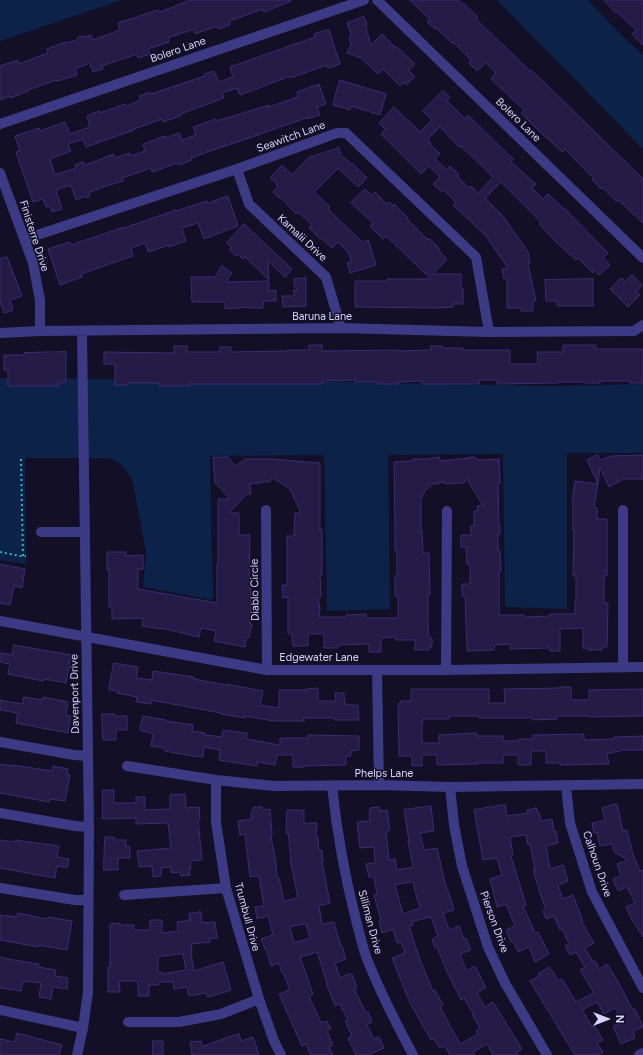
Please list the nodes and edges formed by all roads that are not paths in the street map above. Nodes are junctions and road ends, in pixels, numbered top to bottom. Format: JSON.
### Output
{"nodes":[{"id":1,"x":364,"y":0,"type":"edge"},
{"id":2,"x":377,"y":0,"type":"edge"},
{"id":3,"x":0,"y":124,"type":"edge"},
{"id":4,"x":237,"y":169,"type":"junction"},
{"id":5,"x":0,"y":173,"type":"edge"},
{"id":6,"x":25,"y":239,"type":"junction"},
{"id":7,"x":643,"y":258,"type":"edge"},
{"id":8,"x":643,"y":325,"type":"edge"},
{"id":9,"x":342,"y":328,"type":"junction"},
{"id":10,"x":40,"y":331,"type":"junction"},
{"id":11,"x":82,"y":331,"type":"junction"},
{"id":12,"x":489,"y":332,"type":"junction"},
{"id":13,"x":0,"y":333,"type":"edge"},
{"id":14,"x":266,"y":510,"type":"dead end"},
{"id":15,"x":623,"y":510,"type":"dead end"},
{"id":16,"x":447,"y":511,"type":"dead end"},
{"id":17,"x":41,"y":532,"type":"dead end"},
{"id":18,"x":85,"y":532,"type":"junction"},
{"id":19,"x":0,"y":621,"type":"edge"},
{"id":20,"x":86,"y":637,"type":"junction"},
{"id":21,"x":623,"y":667,"type":"junction"},
{"id":22,"x":643,"y":667,"type":"edge"},
{"id":23,"x":267,"y":670,"type":"junction"},
{"id":24,"x":377,"y":670,"type":"junction"},
{"id":25,"x":446,"y":670,"type":"junction"},
{"id":26,"x":0,"y":742,"type":"edge"},
{"id":27,"x":88,"y":756,"type":"junction"},
{"id":28,"x":127,"y":766,"type":"dead end"},
{"id":29,"x":216,"y":780,"type":"junction"},
{"id":30,"x":643,"y":784,"type":"edge"},
{"id":31,"x":379,"y":785,"type":"junction"},
{"id":32,"x":332,"y":786,"type":"junction"},
{"id":33,"x":450,"y":786,"type":"junction"},
{"id":34,"x":566,"y":786,"type":"junction"},
{"id":35,"x":0,"y":814,"type":"edge"},
{"id":36,"x":89,"y":827,"type":"junction"},
{"id":37,"x":0,"y":888,"type":"edge"},
{"id":38,"x":226,"y":888,"type":"junction"},
{"id":39,"x":124,"y":895,"type":"dead end"},
{"id":40,"x":88,"y":900,"type":"junction"},
{"id":41,"x":643,"y":988,"type":"edge"},
{"id":42,"x":259,"y":999,"type":"junction"},
{"id":43,"x":0,"y":1010,"type":"edge"},
{"id":44,"x":128,"y":1022,"type":"dead end"},
{"id":45,"x":83,"y":1028,"type":"junction"},
{"id":46,"x":643,"y":1053,"type":"edge"},
{"id":47,"x":77,"y":1055,"type":"edge"},
{"id":48,"x":281,"y":1055,"type":"edge"},
{"id":49,"x":413,"y":1055,"type":"edge"},
{"id":50,"x":547,"y":1055,"type":"edge"},
{"id":51,"x":639,"y":1055,"type":"edge"}],
"edges":[{"from":1,"to":3,"type":"street","name":"Bolero Lane"},
{"from":2,"to":7,"type":"street","name":"Bolero Lane"},
{"from":4,"to":6,"type":"street","name":"Seawitch Lane"},
{"from":4,"to":9,"type":"street","name":"Kamalii Drive"},
{"from":4,"to":12,"type":"street","name":"Seawitch Lane"},
{"from":5,"to":6,"type":"street","name":"Finisterre Drive"},
{"from":6,"to":10,"type":"street","name":"Finisterre Drive"},
{"from":8,"to":12,"type":"street","name":"Baruna Lane"},
{"from":9,"to":11,"type":"street","name":"Baruna Lane"},
{"from":9,"to":12,"type":"street","name":"Baruna Lane"},
{"from":10,"to":11,"type":"street","name":"Baruna Lane"},
{"from":10,"to":13,"type":"street","name":"Baruna Lane"},
{"from":11,"to":18,"type":"street","name":"Davenport Drive"},
{"from":14,"to":23,"type":"street","name":"Diablo Circle"},
{"from":15,"to":21,"type":"street"},
{"from":16,"to":25,"type":"street"},
{"from":17,"to":18,"type":"street"},
{"from":18,"to":20,"type":"street","name":"Davenport Drive"},
{"from":19,"to":20,"type":"street","name":"Edgewater Lane"},
{"from":20,"to":23,"type":"street","name":"Edgewater Lane"},
{"from":20,"to":27,"type":"street","name":"Davenport Drive"},
{"from":21,"to":22,"type":"street","name":"Edgewater Lane"},
{"from":21,"to":25,"type":"street","name":"Edgewater Lane"},
{"from":23,"to":24,"type":"street","name":"Edgewater Lane"},
{"from":24,"to":25,"type":"street","name":"Edgewater Lane"},
{"from":24,"to":31,"type":"street"},
{"from":26,"to":27,"type":"street"},
{"from":27,"to":36,"type":"street","name":"Davenport Drive"},
{"from":28,"to":29,"type":"street","name":"Phelps Lane"},
{"from":29,"to":32,"type":"street","name":"Phelps Lane"},
{"from":29,"to":38,"type":"street","name":"Trumbull Drive"},
{"from":30,"to":34,"type":"street","name":"Phelps Lane"},
{"from":31,"to":32,"type":"street","name":"Phelps Lane"},
{"from":31,"to":33,"type":"street","name":"Phelps Lane"},
{"from":32,"to":49,"type":"street","name":"Silliman Drive"},
{"from":33,"to":34,"type":"street","name":"Phelps Lane"},
{"from":33,"to":50,"type":"street","name":"Pierson Drive"},
{"from":34,"to":41,"type":"street","name":"Calhoun Drive"},
{"from":35,"to":36,"type":"street"},
{"from":36,"to":40,"type":"street","name":"Davenport Drive"},
{"from":37,"to":40,"type":"street"},
{"from":38,"to":39,"type":"street"},
{"from":38,"to":42,"type":"street","name":"Trumbull Drive"},
{"from":40,"to":45,"type":"street","name":"Davenport Drive"},
{"from":42,"to":44,"type":"street"},
{"from":42,"to":48,"type":"street","name":"Trumbull Drive"},
{"from":43,"to":45,"type":"street"},
{"from":45,"to":47,"type":"street","name":"Davenport Drive"},
{"from":46,"to":51,"type":"street"}]}
